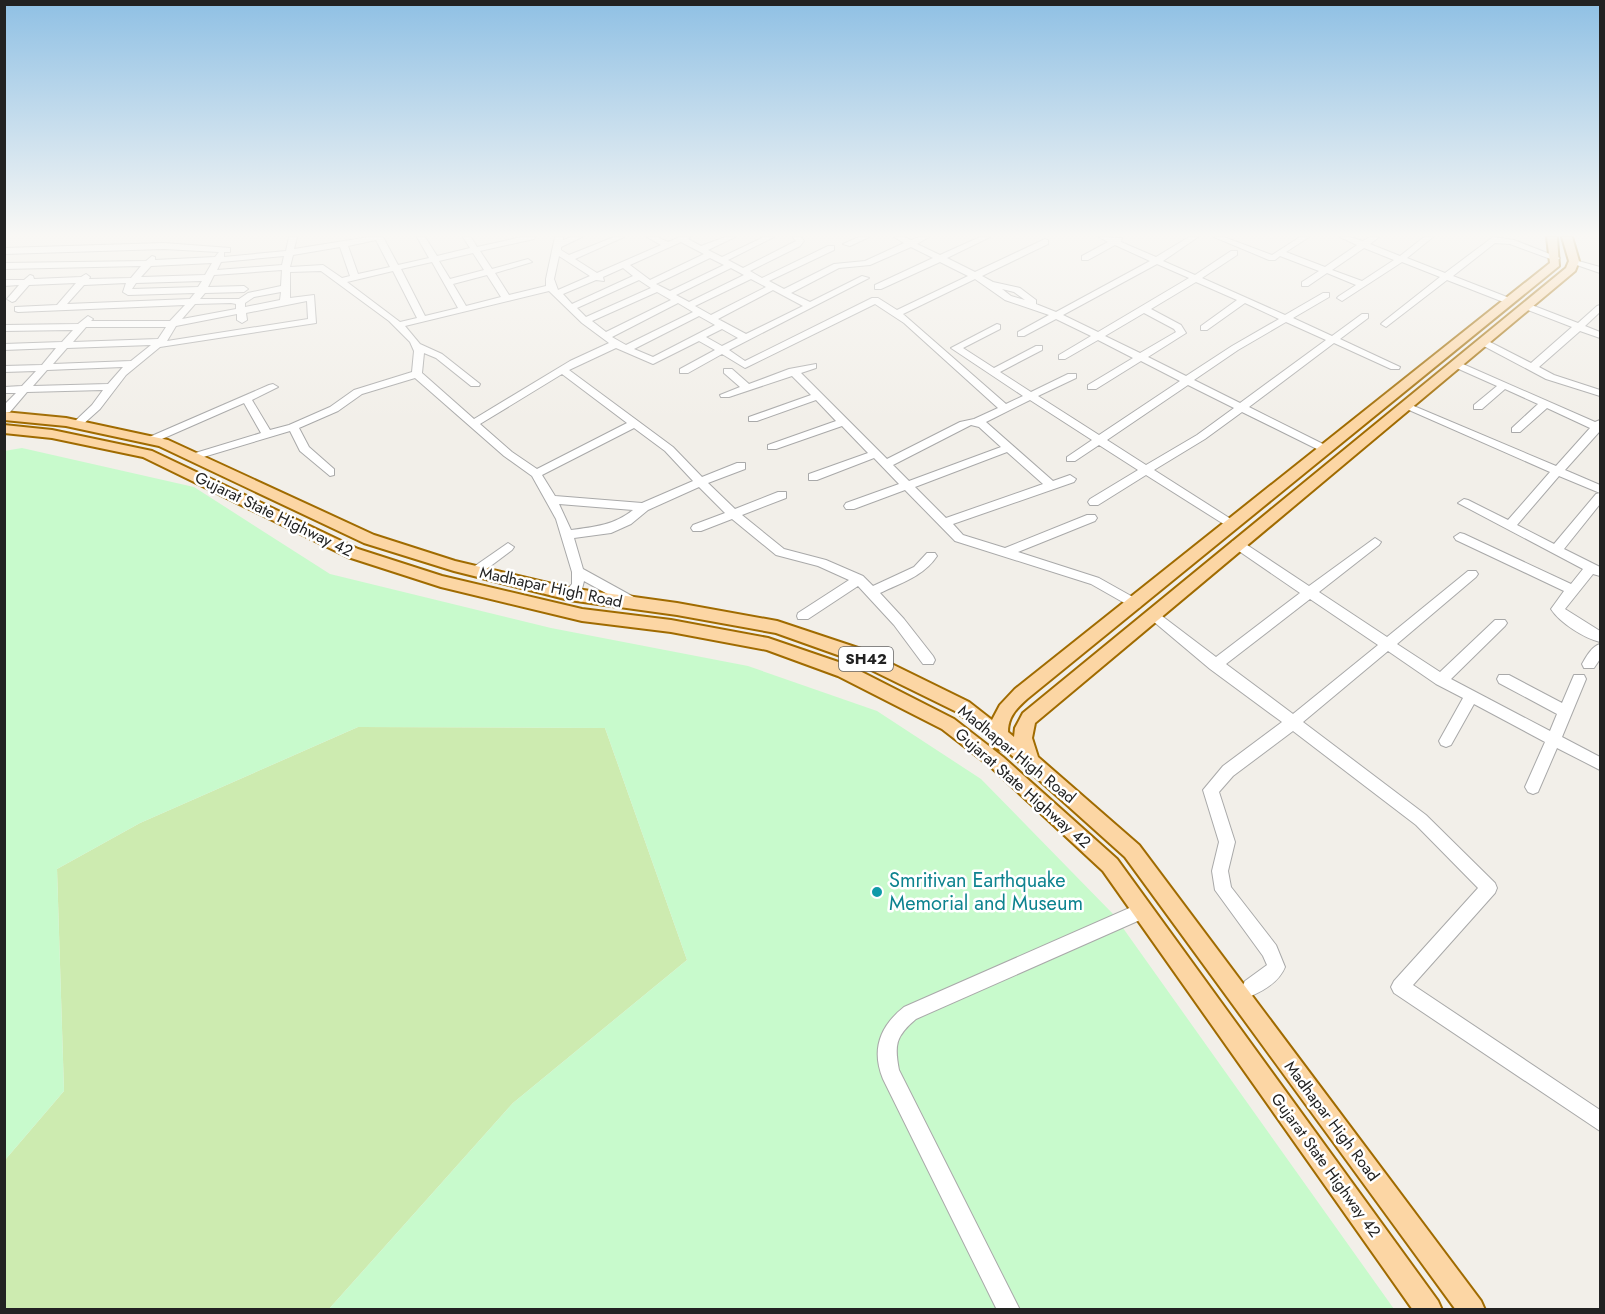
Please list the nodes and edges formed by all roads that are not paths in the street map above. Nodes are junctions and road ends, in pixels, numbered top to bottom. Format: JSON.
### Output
{"nodes":[{"id":1,"x":67,"y":298,"type":"edge"},
{"id":2,"x":195,"y":298,"type":"edge"},
{"id":3,"x":248,"y":298,"type":"edge"},
{"id":4,"x":285,"y":298,"type":"edge"},
{"id":5,"x":304,"y":298,"type":"edge"},
{"id":6,"x":311,"y":298,"type":"edge"},
{"id":7,"x":363,"y":298,"type":"edge"},
{"id":8,"x":412,"y":298,"type":"edge"},
{"id":9,"x":458,"y":298,"type":"edge"},
{"id":10,"x":511,"y":298,"type":"edge"},
{"id":11,"x":561,"y":298,"type":"edge"},
{"id":12,"x":591,"y":298,"type":"edge"},
{"id":13,"x":630,"y":298,"type":"edge"},
{"id":14,"x":671,"y":298,"type":"edge"},
{"id":15,"x":675,"y":298,"type":"edge"},
{"id":16,"x":702,"y":298,"type":"edge"},
{"id":17,"x":751,"y":298,"type":"edge"},
{"id":18,"x":795,"y":298,"type":"edge"},
{"id":19,"x":822,"y":298,"type":"edge"},
{"id":20,"x":929,"y":298,"type":"edge"},
{"id":21,"x":1009,"y":298,"type":"edge"},
{"id":22,"x":1086,"y":298,"type":"edge"},
{"id":23,"x":1164,"y":298,"type":"edge"},
{"id":24,"x":1320,"y":298,"type":"edge"},
{"id":25,"x":1418,"y":298,"type":"edge"},
{"id":26,"x":1502,"y":298,"type":"edge"},
{"id":27,"x":1512,"y":298,"type":"edge"},
{"id":28,"x":1535,"y":298,"type":"edge"},
{"id":29,"x":507,"y":299,"type":"joint"},
{"id":30,"x":1245,"y":299,"type":"joint"},
{"id":31,"x":1509,"y":301,"type":"junction"},
{"id":32,"x":192,"y":302,"type":"junction"},
{"id":33,"x":285,"y":302,"type":"junction"},
{"id":34,"x":138,"y":304,"type":"junction"},
{"id":35,"x":99,"y":305,"type":"junction"},
{"id":36,"x":808,"y":305,"type":"junction"},
{"id":37,"x":688,"y":306,"type":"junction"},
{"id":38,"x":1526,"y":306,"type":"junction"},
{"id":39,"x":60,"y":307,"type":"junction"},
{"id":40,"x":241,"y":307,"type":"junction"},
{"id":41,"x":570,"y":308,"type":"junction"},
{"id":42,"x":1600,"y":308,"type":"edge"},
{"id":43,"x":18,"y":309,"type":"dead end"},
{"id":44,"x":464,"y":310,"type":"junction"},
{"id":45,"x":1145,"y":310,"type":"junction"},
{"id":46,"x":796,"y":311,"type":"junction"},
{"id":47,"x":698,"y":313,"type":"junction"},
{"id":48,"x":896,"y":314,"type":"junction"},
{"id":49,"x":1055,"y":315,"type":"junction"},
{"id":50,"x":1365,"y":316,"type":"dead end"},
{"id":51,"x":1287,"y":317,"type":"junction"},
{"id":52,"x":710,"y":319,"type":"junction"},
{"id":53,"x":423,"y":320,"type":"junction"},
{"id":54,"x":585,"y":321,"type":"junction"},
{"id":55,"x":123,"y":324,"type":"junction"},
{"id":56,"x":173,"y":324,"type":"junction"},
{"id":57,"x":822,"y":324,"type":"junction"},
{"id":58,"x":1386,"y":324,"type":"dead end"},
{"id":59,"x":399,"y":325,"type":"junction"},
{"id":60,"x":722,"y":325,"type":"junction"},
{"id":61,"x":82,"y":326,"type":"junction"},
{"id":62,"x":997,"y":327,"type":"dead end"},
{"id":63,"x":1582,"y":327,"type":"junction"},
{"id":64,"x":4,"y":328,"type":"edge"},
{"id":65,"x":1204,"y":328,"type":"dead end"},
{"id":66,"x":243,"y":331,"type":"junction"},
{"id":67,"x":1021,"y":333,"type":"dead end"},
{"id":68,"x":1600,"y":335,"type":"edge"},
{"id":69,"x":603,"y":337,"type":"junction"},
{"id":70,"x":699,"y":337,"type":"junction"},
{"id":71,"x":1098,"y":337,"type":"junction"},
{"id":72,"x":745,"y":338,"type":"junction"},
{"id":73,"x":1333,"y":339,"type":"junction"},
{"id":74,"x":1482,"y":342,"type":"junction"},
{"id":75,"x":159,"y":344,"type":"junction"},
{"id":76,"x":616,"y":344,"type":"junction"},
{"id":77,"x":63,"y":346,"type":"junction"},
{"id":78,"x":418,"y":346,"type":"junction"},
{"id":79,"x":4,"y":348,"type":"edge"},
{"id":80,"x":1039,"y":348,"type":"dead end"},
{"id":81,"x":626,"y":349,"type":"junction"},
{"id":82,"x":722,"y":350,"type":"junction"},
{"id":83,"x":1062,"y":357,"type":"dead end"},
{"id":84,"x":1140,"y":358,"type":"junction"},
{"id":85,"x":134,"y":364,"type":"junction"},
{"id":86,"x":1456,"y":364,"type":"junction"},
{"id":87,"x":812,"y":366,"type":"dead end"},
{"id":88,"x":1395,"y":367,"type":"dead end"},
{"id":89,"x":45,"y":368,"type":"junction"},
{"id":90,"x":1532,"y":368,"type":"junction"},
{"id":91,"x":4,"y":369,"type":"edge"},
{"id":92,"x":563,"y":370,"type":"junction"},
{"id":93,"x":684,"y":371,"type":"dead end"},
{"id":94,"x":728,"y":371,"type":"dead end"},
{"id":95,"x":793,"y":371,"type":"junction"},
{"id":96,"x":993,"y":372,"type":"junction"},
{"id":97,"x":417,"y":374,"type":"junction"},
{"id":98,"x":1072,"y":376,"type":"dead end"},
{"id":99,"x":1187,"y":382,"type":"junction"},
{"id":100,"x":475,"y":384,"type":"dead end"},
{"id":101,"x":1504,"y":385,"type":"junction"},
{"id":102,"x":112,"y":387,"type":"junction"},
{"id":103,"x":273,"y":387,"type":"dead end"},
{"id":104,"x":1092,"y":387,"type":"dead end"},
{"id":105,"x":748,"y":388,"type":"junction"},
{"id":106,"x":4,"y":390,"type":"edge"},
{"id":107,"x":26,"y":390,"type":"junction"},
{"id":108,"x":1600,"y":393,"type":"edge"},
{"id":109,"x":725,"y":395,"type":"dead end"},
{"id":110,"x":817,"y":396,"type":"junction"},
{"id":111,"x":1034,"y":396,"type":"junction"},
{"id":112,"x":246,"y":398,"type":"junction"},
{"id":113,"x":1545,"y":404,"type":"junction"},
{"id":114,"x":1405,"y":406,"type":"junction"},
{"id":115,"x":1478,"y":407,"type":"dead end"},
{"id":116,"x":1241,"y":408,"type":"junction"},
{"id":117,"x":1006,"y":409,"type":"junction"},
{"id":118,"x":5,"y":413,"type":"edge"},
{"id":119,"x":753,"y":419,"type":"dead end"},
{"id":120,"x":843,"y":422,"type":"junction"},
{"id":121,"x":977,"y":422,"type":"junction"},
{"id":122,"x":634,"y":423,"type":"junction"},
{"id":123,"x":77,"y":424,"type":"junction"},
{"id":124,"x":473,"y":424,"type":"junction"},
{"id":125,"x":1600,"y":426,"type":"edge"},
{"id":126,"x":293,"y":427,"type":"junction"},
{"id":127,"x":4,"y":429,"type":"edge"},
{"id":128,"x":1516,"y":430,"type":"dead end"},
{"id":129,"x":268,"y":436,"type":"junction"},
{"id":130,"x":151,"y":440,"type":"junction"},
{"id":131,"x":1100,"y":441,"type":"junction"},
{"id":132,"x":772,"y":447,"type":"dead end"},
{"id":133,"x":1009,"y":448,"type":"junction"},
{"id":134,"x":1325,"y":449,"type":"junction"},
{"id":135,"x":875,"y":454,"type":"junction"},
{"id":136,"x":196,"y":456,"type":"junction"},
{"id":137,"x":1071,"y":459,"type":"dead end"},
{"id":138,"x":885,"y":464,"type":"junction"},
{"id":139,"x":741,"y":466,"type":"dead end"},
{"id":140,"x":1560,"y":470,"type":"junction"},
{"id":141,"x":1148,"y":471,"type":"junction"},
{"id":142,"x":330,"y":472,"type":"dead end"},
{"id":143,"x":536,"y":474,"type":"junction"},
{"id":144,"x":813,"y":477,"type":"dead end"},
{"id":145,"x":1070,"y":479,"type":"dead end"},
{"id":146,"x":700,"y":482,"type":"junction"},
{"id":147,"x":906,"y":485,"type":"junction"},
{"id":148,"x":1051,"y":485,"type":"junction"},
{"id":149,"x":1600,"y":489,"type":"edge"},
{"id":150,"x":782,"y":495,"type":"dead end"},
{"id":151,"x":1600,"y":497,"type":"edge"},
{"id":152,"x":552,"y":500,"type":"junction"},
{"id":153,"x":1094,"y":502,"type":"dead end"},
{"id":154,"x":1464,"y":503,"type":"dead end"},
{"id":155,"x":850,"y":506,"type":"dead end"},
{"id":156,"x":645,"y":507,"type":"junction"},
{"id":157,"x":734,"y":514,"type":"junction"},
{"id":158,"x":1091,"y":518,"type":"dead end"},
{"id":159,"x":944,"y":523,"type":"junction"},
{"id":160,"x":1230,"y":524,"type":"junction"},
{"id":161,"x":1509,"y":526,"type":"junction"},
{"id":162,"x":697,"y":528,"type":"dead end"},
{"id":163,"x":568,"y":535,"type":"junction"},
{"id":164,"x":1460,"y":537,"type":"dead end"},
{"id":165,"x":1375,"y":542,"type":"dead end"},
{"id":166,"x":1237,"y":544,"type":"junction"},
{"id":167,"x":508,"y":547,"type":"dead end"},
{"id":168,"x":1556,"y":550,"type":"junction"},
{"id":169,"x":1005,"y":553,"type":"junction"},
{"id":170,"x":931,"y":556,"type":"dead end"},
{"id":171,"x":1596,"y":570,"type":"edge"},
{"id":172,"x":476,"y":572,"type":"junction"},
{"id":173,"x":578,"y":572,"type":"junction"},
{"id":174,"x":1472,"y":574,"type":"dead end"},
{"id":175,"x":859,"y":579,"type":"junction"},
{"id":176,"x":1573,"y":590,"type":"junction"},
{"id":177,"x":873,"y":591,"type":"junction"},
{"id":178,"x":569,"y":594,"type":"junction"},
{"id":179,"x":1311,"y":594,"type":"junction"},
{"id":180,"x":636,"y":604,"type":"junction"},
{"id":181,"x":1135,"y":604,"type":"junction"},
{"id":182,"x":802,"y":616,"type":"dead end"},
{"id":183,"x":1153,"y":616,"type":"junction"},
{"id":184,"x":1500,"y":623,"type":"dead end"},
{"id":185,"x":1600,"y":637,"type":"edge"},
{"id":186,"x":1386,"y":645,"type":"junction"},
{"id":187,"x":1600,"y":649,"type":"edge"},
{"id":188,"x":928,"y":660,"type":"dead end"},
{"id":189,"x":1589,"y":664,"type":"dead end"},
{"id":190,"x":1215,"y":665,"type":"junction"},
{"id":191,"x":1504,"y":679,"type":"dead end"},
{"id":192,"x":1579,"y":679,"type":"dead end"},
{"id":193,"x":1441,"y":680,"type":"junction"},
{"id":194,"x":1471,"y":696,"type":"junction"},
{"id":195,"x":1009,"y":705,"type":"junction"},
{"id":196,"x":963,"y":707,"type":"junction"},
{"id":197,"x":1566,"y":711,"type":"junction"},
{"id":198,"x":1291,"y":723,"type":"junction"},
{"id":199,"x":999,"y":735,"type":"junction"},
{"id":200,"x":1552,"y":740,"type":"junction"},
{"id":201,"x":1446,"y":741,"type":"dead end"},
{"id":202,"x":1030,"y":761,"type":"junction"},
{"id":203,"x":1600,"y":764,"type":"edge"},
{"id":204,"x":1013,"y":777,"type":"junction"},
{"id":205,"x":1533,"y":787,"type":"dead end"},
{"id":206,"x":1143,"y":910,"type":"junction"},
{"id":207,"x":1251,"y":987,"type":"dead end"},
{"id":208,"x":1600,"y":1121,"type":"edge"},
{"id":209,"x":1009,"y":1310,"type":"edge"},
{"id":210,"x":1429,"y":1310,"type":"edge"},
{"id":211,"x":1472,"y":1310,"type":"edge"}],
"edges":[{"from":1,"to":39,"type":"street"},
{"from":2,"to":32,"type":"street"},
{"from":3,"to":40,"type":"street"},
{"from":4,"to":33,"type":"street"},
{"from":5,"to":33,"type":"street"},
{"from":6,"to":66,"type":"street"},
{"from":7,"to":59,"type":"street"},
{"from":8,"to":53,"type":"street"},
{"from":9,"to":44,"type":"street"},
{"from":10,"to":29,"type":"street"},
{"from":11,"to":41,"type":"street"},
{"from":12,"to":41,"type":"street"},
{"from":13,"to":54,"type":"street"},
{"from":14,"to":69,"type":"street"},
{"from":15,"to":37,"type":"street"},
{"from":16,"to":37,"type":"street"},
{"from":17,"to":52,"type":"street"},
{"from":18,"to":36,"type":"street"},
{"from":19,"to":36,"type":"street"},
{"from":20,"to":48,"type":"street"},
{"from":21,"to":49,"type":"street"},
{"from":22,"to":49,"type":"street"},
{"from":23,"to":45,"type":"street"},
{"from":24,"to":51,"type":"street"},
{"from":25,"to":58,"type":"street"},
{"from":26,"to":31,"type":"street"},
{"from":27,"to":31,"type":"main road"},
{"from":28,"to":38,"type":"main road"},
{"from":29,"to":44,"type":"street"},
{"from":30,"to":51,"type":"street"},
{"from":30,"to":65,"type":"street"},
{"from":31,"to":134,"type":"main road"},
{"from":32,"to":34,"type":"street"},
{"from":32,"to":40,"type":"street"},
{"from":32,"to":56,"type":"street"},
{"from":33,"to":40,"type":"street"},
{"from":34,"to":35,"type":"street"},
{"from":34,"to":55,"type":"street"},
{"from":35,"to":39,"type":"street"},
{"from":35,"to":61,"type":"street"},
{"from":36,"to":46,"type":"street"},
{"from":37,"to":47,"type":"street"},
{"from":38,"to":63,"type":"street"},
{"from":38,"to":74,"type":"main road"},
{"from":39,"to":43,"type":"street"},
{"from":40,"to":56,"type":"street"},
{"from":40,"to":66,"type":"street"},
{"from":41,"to":54,"type":"street"},
{"from":42,"to":63,"type":"street"},
{"from":44,"to":53,"type":"street"},
{"from":45,"to":71,"type":"street"},
{"from":45,"to":84,"type":"street"},
{"from":46,"to":57,"type":"street"},
{"from":46,"to":72,"type":"street"},
{"from":47,"to":52,"type":"street"},
{"from":47,"to":81,"type":"street"},
{"from":48,"to":57,"type":"street"},
{"from":48,"to":117,"type":"street"},
{"from":49,"to":67,"type":"street"},
{"from":49,"to":71,"type":"street"},
{"from":50,"to":73,"type":"street"},
{"from":51,"to":73,"type":"street"},
{"from":51,"to":99,"type":"street"},
{"from":52,"to":60,"type":"street"},
{"from":53,"to":59,"type":"street"},
{"from":54,"to":69,"type":"street"},
{"from":55,"to":56,"type":"street"},
{"from":55,"to":61,"type":"street"},
{"from":56,"to":75,"type":"street"},
{"from":57,"to":82,"type":"street"},
{"from":59,"to":78,"type":"street"},
{"from":60,"to":70,"type":"street"},
{"from":60,"to":72,"type":"street"},
{"from":61,"to":64,"type":"street"},
{"from":61,"to":77,"type":"street"},
{"from":62,"to":96,"type":"street"},
{"from":63,"to":68,"type":"street"},
{"from":63,"to":90,"type":"street"},
{"from":66,"to":75,"type":"street"},
{"from":69,"to":76,"type":"street"},
{"from":70,"to":81,"type":"street"},
{"from":70,"to":82,"type":"street"},
{"from":71,"to":83,"type":"street"},
{"from":71,"to":84,"type":"street"},
{"from":72,"to":82,"type":"street"},
{"from":73,"to":88,"type":"street"},
{"from":73,"to":116,"type":"street"},
{"from":74,"to":86,"type":"main road"},
{"from":74,"to":90,"type":"street"},
{"from":75,"to":77,"type":"street"},
{"from":75,"to":85,"type":"street"},
{"from":76,"to":81,"type":"street"},
{"from":76,"to":92,"type":"street"},
{"from":77,"to":79,"type":"street"},
{"from":77,"to":89,"type":"street"},
{"from":78,"to":97,"type":"street"},
{"from":78,"to":100,"type":"street"},
{"from":80,"to":96,"type":"street"},
{"from":82,"to":93,"type":"street"},
{"from":84,"to":99,"type":"street"},
{"from":84,"to":104,"type":"street"},
{"from":85,"to":89,"type":"street"},
{"from":85,"to":102,"type":"street"},
{"from":86,"to":101,"type":"street"},
{"from":86,"to":114,"type":"main road"},
{"from":87,"to":95,"type":"street"},
{"from":89,"to":91,"type":"street"},
{"from":89,"to":107,"type":"street"},
{"from":90,"to":108,"type":"street"},
{"from":92,"to":122,"type":"street"},
{"from":92,"to":124,"type":"street"},
{"from":94,"to":105,"type":"street"},
{"from":95,"to":105,"type":"street"},
{"from":95,"to":110,"type":"street"},
{"from":96,"to":111,"type":"street"},
{"from":97,"to":124,"type":"street"},
{"from":97,"to":126,"type":"street"},
{"from":98,"to":111,"type":"street"},
{"from":99,"to":116,"type":"street"},
{"from":99,"to":131,"type":"street"},
{"from":101,"to":113,"type":"street"},
{"from":101,"to":115,"type":"street"},
{"from":102,"to":107,"type":"street"},
{"from":102,"to":123,"type":"street"},
{"from":103,"to":112,"type":"street"},
{"from":105,"to":109,"type":"street"},
{"from":106,"to":107,"type":"street"},
{"from":107,"to":118,"type":"street"},
{"from":110,"to":119,"type":"street"},
{"from":110,"to":120,"type":"street"},
{"from":111,"to":117,"type":"street"},
{"from":111,"to":131,"type":"street"},
{"from":112,"to":129,"type":"street"},
{"from":112,"to":130,"type":"street"},
{"from":113,"to":125,"type":"street"},
{"from":113,"to":128,"type":"street"},
{"from":114,"to":140,"type":"street"},
{"from":114,"to":166,"type":"main road"},
{"from":116,"to":134,"type":"street"},
{"from":116,"to":141,"type":"street"},
{"from":117,"to":121,"type":"street"},
{"from":118,"to":123,"type":"main road","name":"Madhapar High Road","number":"SH42"},
{"from":120,"to":132,"type":"street"},
{"from":120,"to":135,"type":"street"},
{"from":121,"to":133,"type":"street"},
{"from":121,"to":138,"type":"street"},
{"from":122,"to":143,"type":"street"},
{"from":122,"to":146,"type":"street"},
{"from":123,"to":130,"type":"main road","name":"Madhapar High Road","number":"SH42"},
{"from":124,"to":143,"type":"street"},
{"from":125,"to":140,"type":"street"},
{"from":126,"to":129,"type":"street"},
{"from":126,"to":142,"type":"street"},
{"from":127,"to":204,"type":"main road","name":"Gujarat State Highway 42","number":"SH42"},
{"from":129,"to":136,"type":"street"},
{"from":130,"to":136,"type":"main road","name":"Madhapar High Road","number":"SH42"},
{"from":131,"to":137,"type":"street"},
{"from":131,"to":141,"type":"street"},
{"from":133,"to":147,"type":"street"},
{"from":133,"to":148,"type":"street"},
{"from":134,"to":160,"type":"main road"},
{"from":135,"to":138,"type":"street"},
{"from":135,"to":144,"type":"street"},
{"from":136,"to":172,"type":"main road","name":"Madhapar High Road","number":"SH42"},
{"from":138,"to":147,"type":"street"},
{"from":139,"to":146,"type":"street"},
{"from":140,"to":149,"type":"street"},
{"from":140,"to":161,"type":"street"},
{"from":141,"to":153,"type":"street"},
{"from":141,"to":160,"type":"street"},
{"from":143,"to":152,"type":"street"},
{"from":145,"to":148,"type":"street"},
{"from":146,"to":156,"type":"street"},
{"from":146,"to":157,"type":"street"},
{"from":147,"to":155,"type":"street"},
{"from":147,"to":159,"type":"street"},
{"from":148,"to":159,"type":"street"},
{"from":150,"to":157,"type":"street"},
{"from":151,"to":168,"type":"street"},
{"from":152,"to":156,"type":"street"},
{"from":152,"to":163,"type":"street"},
{"from":154,"to":161,"type":"street"},
{"from":156,"to":163,"type":"street"},
{"from":157,"to":162,"type":"street"},
{"from":157,"to":175,"type":"street"},
{"from":158,"to":169,"type":"street"},
{"from":159,"to":169,"type":"street"},
{"from":160,"to":181,"type":"main road"},
{"from":161,"to":168,"type":"street"},
{"from":163,"to":173,"type":"street"},
{"from":164,"to":176,"type":"street"},
{"from":165,"to":179,"type":"street"},
{"from":166,"to":179,"type":"street"},
{"from":166,"to":183,"type":"main road"},
{"from":167,"to":172,"type":"street"},
{"from":168,"to":171,"type":"street"},
{"from":169,"to":181,"type":"street"},
{"from":170,"to":177,"type":"street"},
{"from":171,"to":176,"type":"street"},
{"from":172,"to":178,"type":"main road","name":"Madhapar High Road","number":"SH42"},
{"from":173,"to":178,"type":"street"},
{"from":173,"to":180,"type":"street"},
{"from":174,"to":186,"type":"street"},
{"from":175,"to":177,"type":"street"},
{"from":175,"to":182,"type":"street"},
{"from":176,"to":185,"type":"street"},
{"from":177,"to":188,"type":"street"},
{"from":178,"to":180,"type":"main road","name":"Madhapar High Road","number":"SH42"},
{"from":179,"to":186,"type":"street"},
{"from":179,"to":190,"type":"street"},
{"from":180,"to":196,"type":"main road","name":"Madhapar High Road","number":"SH42"},
{"from":181,"to":195,"type":"main road"},
{"from":183,"to":190,"type":"street"},
{"from":183,"to":202,"type":"main road"},
{"from":184,"to":193,"type":"street"},
{"from":186,"to":193,"type":"street"},
{"from":186,"to":198,"type":"street"},
{"from":187,"to":189,"type":"street"},
{"from":190,"to":198,"type":"street"},
{"from":191,"to":197,"type":"street"},
{"from":192,"to":197,"type":"street"},
{"from":193,"to":194,"type":"street"},
{"from":194,"to":200,"type":"street"},
{"from":194,"to":201,"type":"street"},
{"from":195,"to":196,"type":"main road"},
{"from":195,"to":199,"type":"main road"},
{"from":196,"to":199,"type":"main road","name":"Madhapar High Road","number":"SH42"},
{"from":197,"to":200,"type":"street"},
{"from":198,"to":207,"type":"street"},
{"from":198,"to":208,"type":"street"},
{"from":199,"to":202,"type":"main road","name":"Madhapar High Road","number":"SH42"},
{"from":199,"to":204,"type":"main road"},
{"from":200,"to":203,"type":"street"},
{"from":200,"to":205,"type":"street"},
{"from":202,"to":211,"type":"main road","name":"Madhapar High Road","number":"SH42"},
{"from":204,"to":206,"type":"main road","name":"Gujarat State Highway 42","number":"SH42"},
{"from":206,"to":209,"type":"street"},
{"from":206,"to":210,"type":"main road","name":"Gujarat State Highway 42","number":"SH42"}]}
